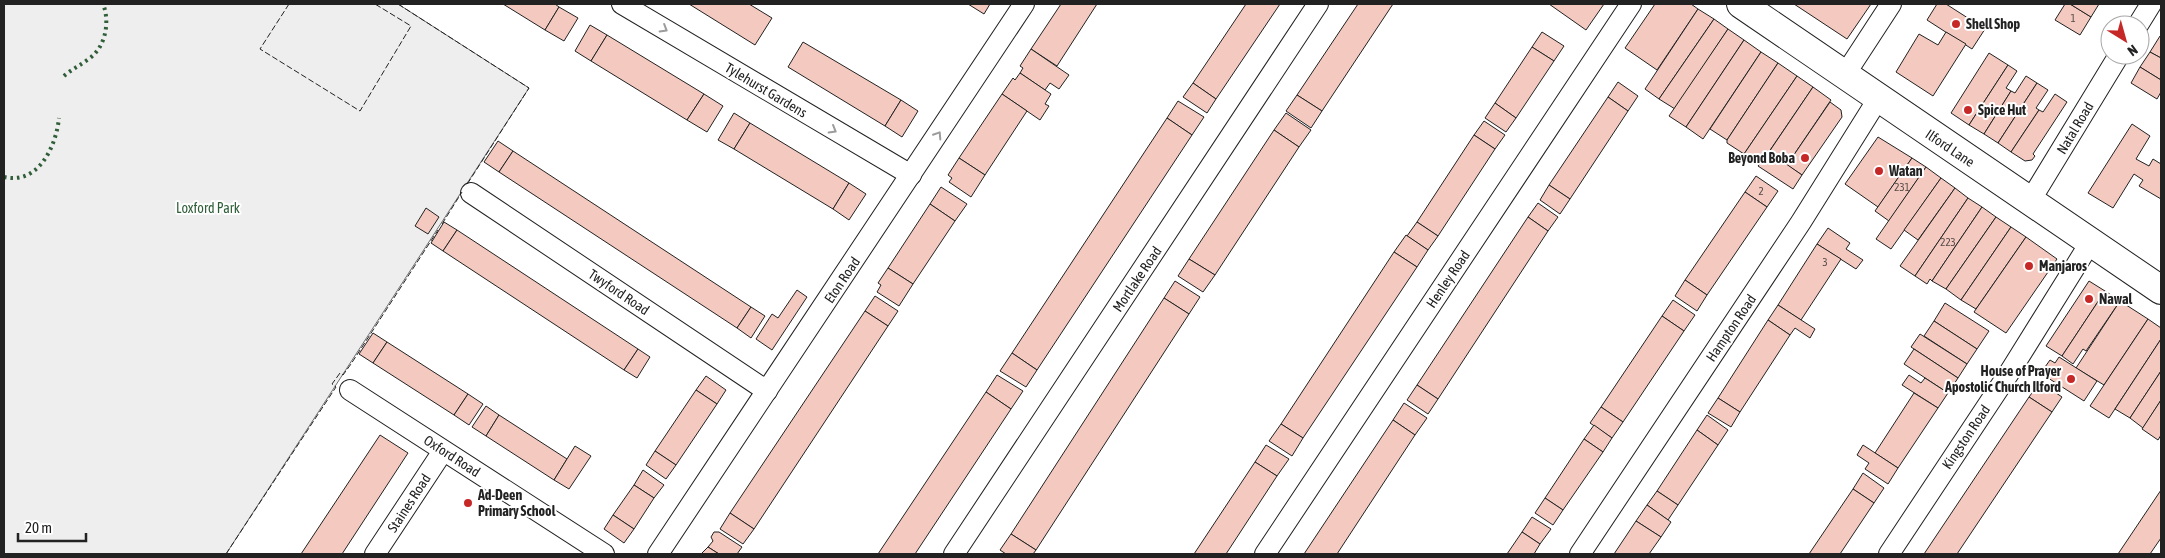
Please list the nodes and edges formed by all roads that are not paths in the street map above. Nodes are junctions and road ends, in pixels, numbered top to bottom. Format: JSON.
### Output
{"nodes":[{"id":1,"x":622,"y":4,"type":"edge"},
{"id":2,"x":1024,"y":4,"type":"edge"},
{"id":3,"x":1318,"y":4,"type":"edge"},
{"id":4,"x":1631,"y":4,"type":"edge"},
{"id":5,"x":1741,"y":4,"type":"edge"},
{"id":6,"x":1891,"y":4,"type":"edge"},
{"id":7,"x":2150,"y":4,"type":"edge"},
{"id":8,"x":2144,"y":15,"type":"edge"},
{"id":9,"x":2113,"y":65,"type":"edge"},
{"id":10,"x":1844,"y":76,"type":"junction"},
{"id":11,"x":1878,"y":99,"type":"junction"},
{"id":12,"x":911,"y":176,"type":"junction"},
{"id":13,"x":471,"y":193,"type":"dead end"},
{"id":14,"x":2030,"y":201,"type":"junction"},
{"id":15,"x":2090,"y":243,"type":"junction"},
{"id":16,"x":2161,"y":290,"type":"edge"},
{"id":17,"x":350,"y":390,"type":"dead end"},
{"id":18,"x":767,"y":391,"type":"junction"},
{"id":19,"x":443,"y":451,"type":"junction"},
{"id":20,"x":375,"y":554,"type":"edge"},
{"id":21,"x":604,"y":554,"type":"edge"},
{"id":22,"x":658,"y":554,"type":"edge"},
{"id":23,"x":954,"y":554,"type":"edge"},
{"id":24,"x":1265,"y":554,"type":"edge"},
{"id":25,"x":1580,"y":554,"type":"edge"},
{"id":26,"x":1888,"y":554,"type":"edge"}],
"edges":[{"from":1,"to":12,"type":"street","name":"Tylehurst Gardens","one_way":true},
{"from":12,"to":2,"type":"street","name":"Eton Road","one_way":true},
{"from":3,"to":23,"type":"street","name":"Mortlake Road"},
{"from":4,"to":24,"type":"street","name":"Henley Road"},
{"from":5,"to":10,"type":"main road","name":"Ilford Lane"},
{"from":6,"to":10,"type":"street"},
{"from":7,"to":8,"type":"street"},
{"from":9,"to":14,"type":"street","name":"Natal Road"},
{"from":10,"to":11,"type":"main road","name":"Ilford Lane"},
{"from":11,"to":14,"type":"main road","name":"Ilford Lane"},
{"from":11,"to":25,"type":"street","name":"Hampton Road"},
{"from":12,"to":18,"type":"street","name":"Eton Road"},
{"from":13,"to":18,"type":"street","name":"Twyford Road"},
{"from":14,"to":15,"type":"main road","name":"Ilford Lane"},
{"from":15,"to":16,"type":"main road","name":"Ilford Lane"},
{"from":15,"to":26,"type":"street","name":"Kingston Road"},
{"from":17,"to":19,"type":"street","name":"Oxford Road"},
{"from":18,"to":22,"type":"street","name":"Eton Road"},
{"from":19,"to":20,"type":"street","name":"Staines Road"},
{"from":19,"to":21,"type":"street","name":"Oxford Road"}]}
